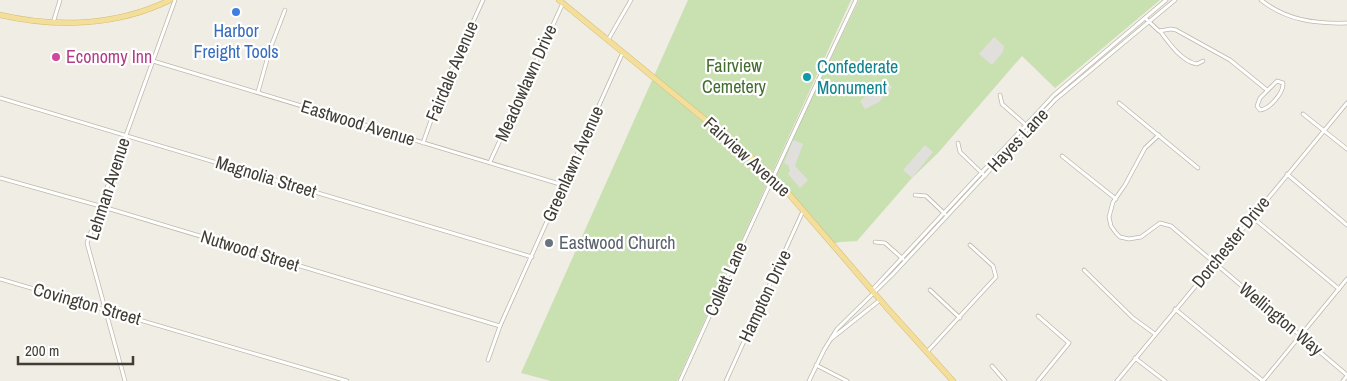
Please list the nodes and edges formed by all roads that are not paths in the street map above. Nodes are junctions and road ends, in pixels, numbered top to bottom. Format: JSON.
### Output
{"nodes":[{"id":1,"x":60,"y":0,"type":"edge"},
{"id":2,"x":170,"y":0,"type":"edge"},
{"id":3,"x":174,"y":0,"type":"edge"},
{"id":4,"x":483,"y":0,"type":"edge"},
{"id":5,"x":631,"y":0,"type":"edge"},
{"id":6,"x":856,"y":0,"type":"edge"},
{"id":7,"x":1166,"y":0,"type":"edge"},
{"id":8,"x":1175,"y":0,"type":"edge"},
{"id":9,"x":1261,"y":0,"type":"edge"},
{"id":10,"x":561,"y":1,"type":"edge"},
{"id":11,"x":285,"y":10,"type":"dead end"},
{"id":12,"x":0,"y":15,"type":"edge"},
{"id":13,"x":1145,"y":18,"type":"junction"},
{"id":14,"x":1149,"y":22,"type":"junction"},
{"id":15,"x":53,"y":23,"type":"junction"},
{"id":16,"x":1347,"y":24,"type":"edge"},
{"id":17,"x":1159,"y":31,"type":"junction"},
{"id":18,"x":608,"y":40,"type":"junction"},
{"id":19,"x":623,"y":52,"type":"junction"},
{"id":20,"x":153,"y":61,"type":"junction"},
{"id":21,"x":1203,"y":61,"type":"dead end"},
{"id":22,"x":1267,"y":90,"type":"junction"},
{"id":23,"x":258,"y":92,"type":"junction"},
{"id":24,"x":1000,"y":95,"type":"dead end"},
{"id":25,"x":0,"y":98,"type":"edge"},
{"id":26,"x":1118,"y":103,"type":"dead end"},
{"id":27,"x":1347,"y":103,"type":"edge"},
{"id":28,"x":1303,"y":114,"type":"dead end"},
{"id":29,"x":1027,"y":127,"type":"junction"},
{"id":30,"x":1323,"y":130,"type":"junction"},
{"id":31,"x":126,"y":135,"type":"junction"},
{"id":32,"x":1159,"y":135,"type":"junction"},
{"id":33,"x":423,"y":143,"type":"junction"},
{"id":34,"x":958,"y":143,"type":"dead end"},
{"id":35,"x":1347,"y":149,"type":"edge"},
{"id":36,"x":1062,"y":156,"type":"dead end"},
{"id":37,"x":490,"y":162,"type":"junction"},
{"id":38,"x":1198,"y":168,"type":"dead end"},
{"id":39,"x":982,"y":172,"type":"junction"},
{"id":40,"x":1287,"y":174,"type":"junction"},
{"id":41,"x":985,"y":176,"type":"junction"},
{"id":42,"x":773,"y":177,"type":"junction"},
{"id":43,"x":0,"y":178,"type":"edge"},
{"id":44,"x":563,"y":186,"type":"junction"},
{"id":45,"x":915,"y":195,"type":"dead end"},
{"id":46,"x":1116,"y":199,"type":"junction"},
{"id":47,"x":100,"y":206,"type":"junction"},
{"id":48,"x":803,"y":211,"type":"junction"},
{"id":49,"x":946,"y":214,"type":"junction"},
{"id":50,"x":1252,"y":217,"type":"junction"},
{"id":51,"x":1347,"y":225,"type":"edge"},
{"id":52,"x":875,"y":242,"type":"dead end"},
{"id":53,"x":970,"y":245,"type":"dead end"},
{"id":54,"x":532,"y":257,"type":"junction"},
{"id":55,"x":904,"y":259,"type":"junction"},
{"id":56,"x":1215,"y":263,"type":"junction"},
{"id":57,"x":1084,"y":270,"type":"dead end"},
{"id":58,"x":0,"y":278,"type":"edge"},
{"id":59,"x":1347,"y":279,"type":"edge"},
{"id":60,"x":1339,"y":289,"type":"junction"},
{"id":61,"x":930,"y":290,"type":"dead end"},
{"id":62,"x":873,"y":292,"type":"junction"},
{"id":63,"x":880,"y":300,"type":"junction"},
{"id":64,"x":1175,"y":309,"type":"junction"},
{"id":65,"x":106,"y":310,"type":"junction"},
{"id":66,"x":1038,"y":316,"type":"dead end"},
{"id":67,"x":960,"y":318,"type":"junction"},
{"id":68,"x":500,"y":326,"type":"junction"},
{"id":69,"x":1155,"y":334,"type":"junction"},
{"id":70,"x":1300,"y":336,"type":"junction"},
{"id":71,"x":830,"y":339,"type":"junction"},
{"id":72,"x":927,"y":352,"type":"junction"},
{"id":73,"x":1135,"y":358,"type":"junction"},
{"id":74,"x":488,"y":360,"type":"dead end"},
{"id":75,"x":816,"y":365,"type":"junction"},
{"id":76,"x":992,"y":366,"type":"dead end"},
{"id":77,"x":330,"y":376,"type":"junction"},
{"id":78,"x":1347,"y":376,"type":"edge"},
{"id":79,"x":125,"y":381,"type":"edge"},
{"id":80,"x":328,"y":381,"type":"edge"},
{"id":81,"x":347,"y":381,"type":"edge"},
{"id":82,"x":680,"y":381,"type":"edge"},
{"id":83,"x":726,"y":381,"type":"edge"},
{"id":84,"x":809,"y":381,"type":"edge"},
{"id":85,"x":847,"y":381,"type":"edge"},
{"id":86,"x":953,"y":381,"type":"edge"},
{"id":87,"x":1005,"y":381,"type":"edge"},
{"id":88,"x":1038,"y":381,"type":"edge"},
{"id":89,"x":1116,"y":381,"type":"edge"},
{"id":90,"x":1164,"y":381,"type":"edge"},
{"id":91,"x":1263,"y":381,"type":"edge"},
{"id":92,"x":1343,"y":381,"type":"edge"}],
"edges":[{"from":1,"to":15,"type":"street"},
{"from":2,"to":15,"type":"main road"},
{"from":3,"to":20,"type":"street","name":"Lehman Avenue"},
{"from":4,"to":33,"type":"street","name":"Fairdale Avenue"},
{"from":5,"to":18,"type":"street"},
{"from":6,"to":42,"type":"street","name":"Collett Lane"},
{"from":7,"to":13,"type":"street","name":"Hayes Lane"},
{"from":8,"to":14,"type":"street","name":"Hayes Lane"},
{"from":9,"to":16,"type":"street"},
{"from":10,"to":18,"type":"main road","name":"Fairview Avenue"},
{"from":10,"to":37,"type":"street","name":"Meadowlawn Drive"},
{"from":11,"to":23,"type":"street"},
{"from":12,"to":15,"type":"main road"},
{"from":13,"to":14,"type":"street"},
{"from":13,"to":29,"type":"street","name":"Hayes Lane"},
{"from":14,"to":17,"type":"street"},
{"from":14,"to":29,"type":"street","name":"Hayes Lane"},
{"from":17,"to":21,"type":"street"},
{"from":17,"to":22,"type":"street"},
{"from":18,"to":19,"type":"main road","name":"Fairview Avenue"},
{"from":19,"to":42,"type":"main road","name":"Fairview Avenue"},
{"from":19,"to":44,"type":"street","name":"Greenlawn Avenue"},
{"from":20,"to":23,"type":"street","name":"Eastwood Avenue"},
{"from":20,"to":31,"type":"street","name":"Lehman Avenue"},
{"from":22,"to":22,"type":"street"},
{"from":23,"to":33,"type":"street","name":"Eastwood Avenue"},
{"from":24,"to":29,"type":"street"},
{"from":25,"to":31,"type":"street","name":"Magnolia Street"},
{"from":26,"to":32,"type":"street"},
{"from":27,"to":30,"type":"street","name":"Dorchester Drive"},
{"from":28,"to":30,"type":"street"},
{"from":29,"to":39,"type":"street","name":"Hayes Lane"},
{"from":29,"to":41,"type":"street","name":"Hayes Lane"},
{"from":30,"to":35,"type":"street"},
{"from":30,"to":40,"type":"street","name":"Dorchester Drive"},
{"from":31,"to":47,"type":"street","name":"Lehman Avenue"},
{"from":31,"to":54,"type":"street","name":"Magnolia Street"},
{"from":32,"to":38,"type":"street"},
{"from":32,"to":46,"type":"street"},
{"from":33,"to":37,"type":"street","name":"Eastwood Avenue"},
{"from":34,"to":39,"type":"street"},
{"from":36,"to":46,"type":"street"},
{"from":37,"to":44,"type":"street","name":"Eastwood Avenue"},
{"from":39,"to":41,"type":"street"},
{"from":39,"to":49,"type":"street","name":"Hayes Lane"},
{"from":40,"to":50,"type":"street","name":"Dorchester Drive"},
{"from":40,"to":51,"type":"street"},
{"from":41,"to":49,"type":"street","name":"Hayes Lane"},
{"from":42,"to":48,"type":"main road","name":"Fairview Avenue"},
{"from":42,"to":82,"type":"street","name":"Collett Lane"},
{"from":43,"to":47,"type":"street","name":"Nutwood Street"},
{"from":44,"to":54,"type":"street","name":"Greenlawn Avenue"},
{"from":45,"to":49,"type":"street"},
{"from":46,"to":56,"type":"street","name":"Wellington Way"},
{"from":47,"to":65,"type":"street","name":"Lehman Avenue"},
{"from":47,"to":68,"type":"street","name":"Nutwood Street"},
{"from":48,"to":62,"type":"main road","name":"Fairview Avenue"},
{"from":48,"to":83,"type":"street","name":"Hampton Drive"},
{"from":49,"to":55,"type":"street","name":"Hayes Lane"},
{"from":50,"to":56,"type":"street","name":"Dorchester Drive"},
{"from":50,"to":60,"type":"street"},
{"from":52,"to":55,"type":"street"},
{"from":53,"to":67,"type":"street"},
{"from":54,"to":68,"type":"street","name":"Greenlawn Avenue"},
{"from":55,"to":62,"type":"street","name":"Hayes Lane"},
{"from":56,"to":64,"type":"street","name":"Dorchester Drive"},
{"from":56,"to":70,"type":"street","name":"Wellington Way"},
{"from":57,"to":69,"type":"street"},
{"from":58,"to":65,"type":"street","name":"Covington Street"},
{"from":59,"to":60,"type":"street"},
{"from":60,"to":70,"type":"street"},
{"from":61,"to":67,"type":"street"},
{"from":62,"to":63,"type":"main road","name":"Fairview Avenue"},
{"from":62,"to":71,"type":"street","name":"Hayes Lane"},
{"from":63,"to":71,"type":"street"},
{"from":63,"to":72,"type":"main road","name":"Fairview Avenue"},
{"from":64,"to":69,"type":"street","name":"Dorchester Drive"},
{"from":64,"to":91,"type":"street"},
{"from":65,"to":77,"type":"street","name":"Covington Street"},
{"from":65,"to":79,"type":"street","name":"Lehman Avenue"},
{"from":66,"to":88,"type":"street"},
{"from":67,"to":72,"type":"street"},
{"from":68,"to":74,"type":"street","name":"Greenlawn Avenue"},
{"from":69,"to":73,"type":"street","name":"Dorchester Drive"},
{"from":70,"to":78,"type":"street","name":"Wellington Way"},
{"from":70,"to":91,"type":"street"},
{"from":71,"to":75,"type":"street"},
{"from":72,"to":86,"type":"main road","name":"Fairview Avenue"},
{"from":73,"to":89,"type":"street","name":"Dorchester Drive"},
{"from":73,"to":90,"type":"street"},
{"from":75,"to":84,"type":"street"},
{"from":75,"to":85,"type":"street"},
{"from":76,"to":87,"type":"street"},
{"from":77,"to":80,"type":"street"},
{"from":77,"to":81,"type":"street","name":"Covington Street"},
{"from":78,"to":92,"type":"street"}]}
